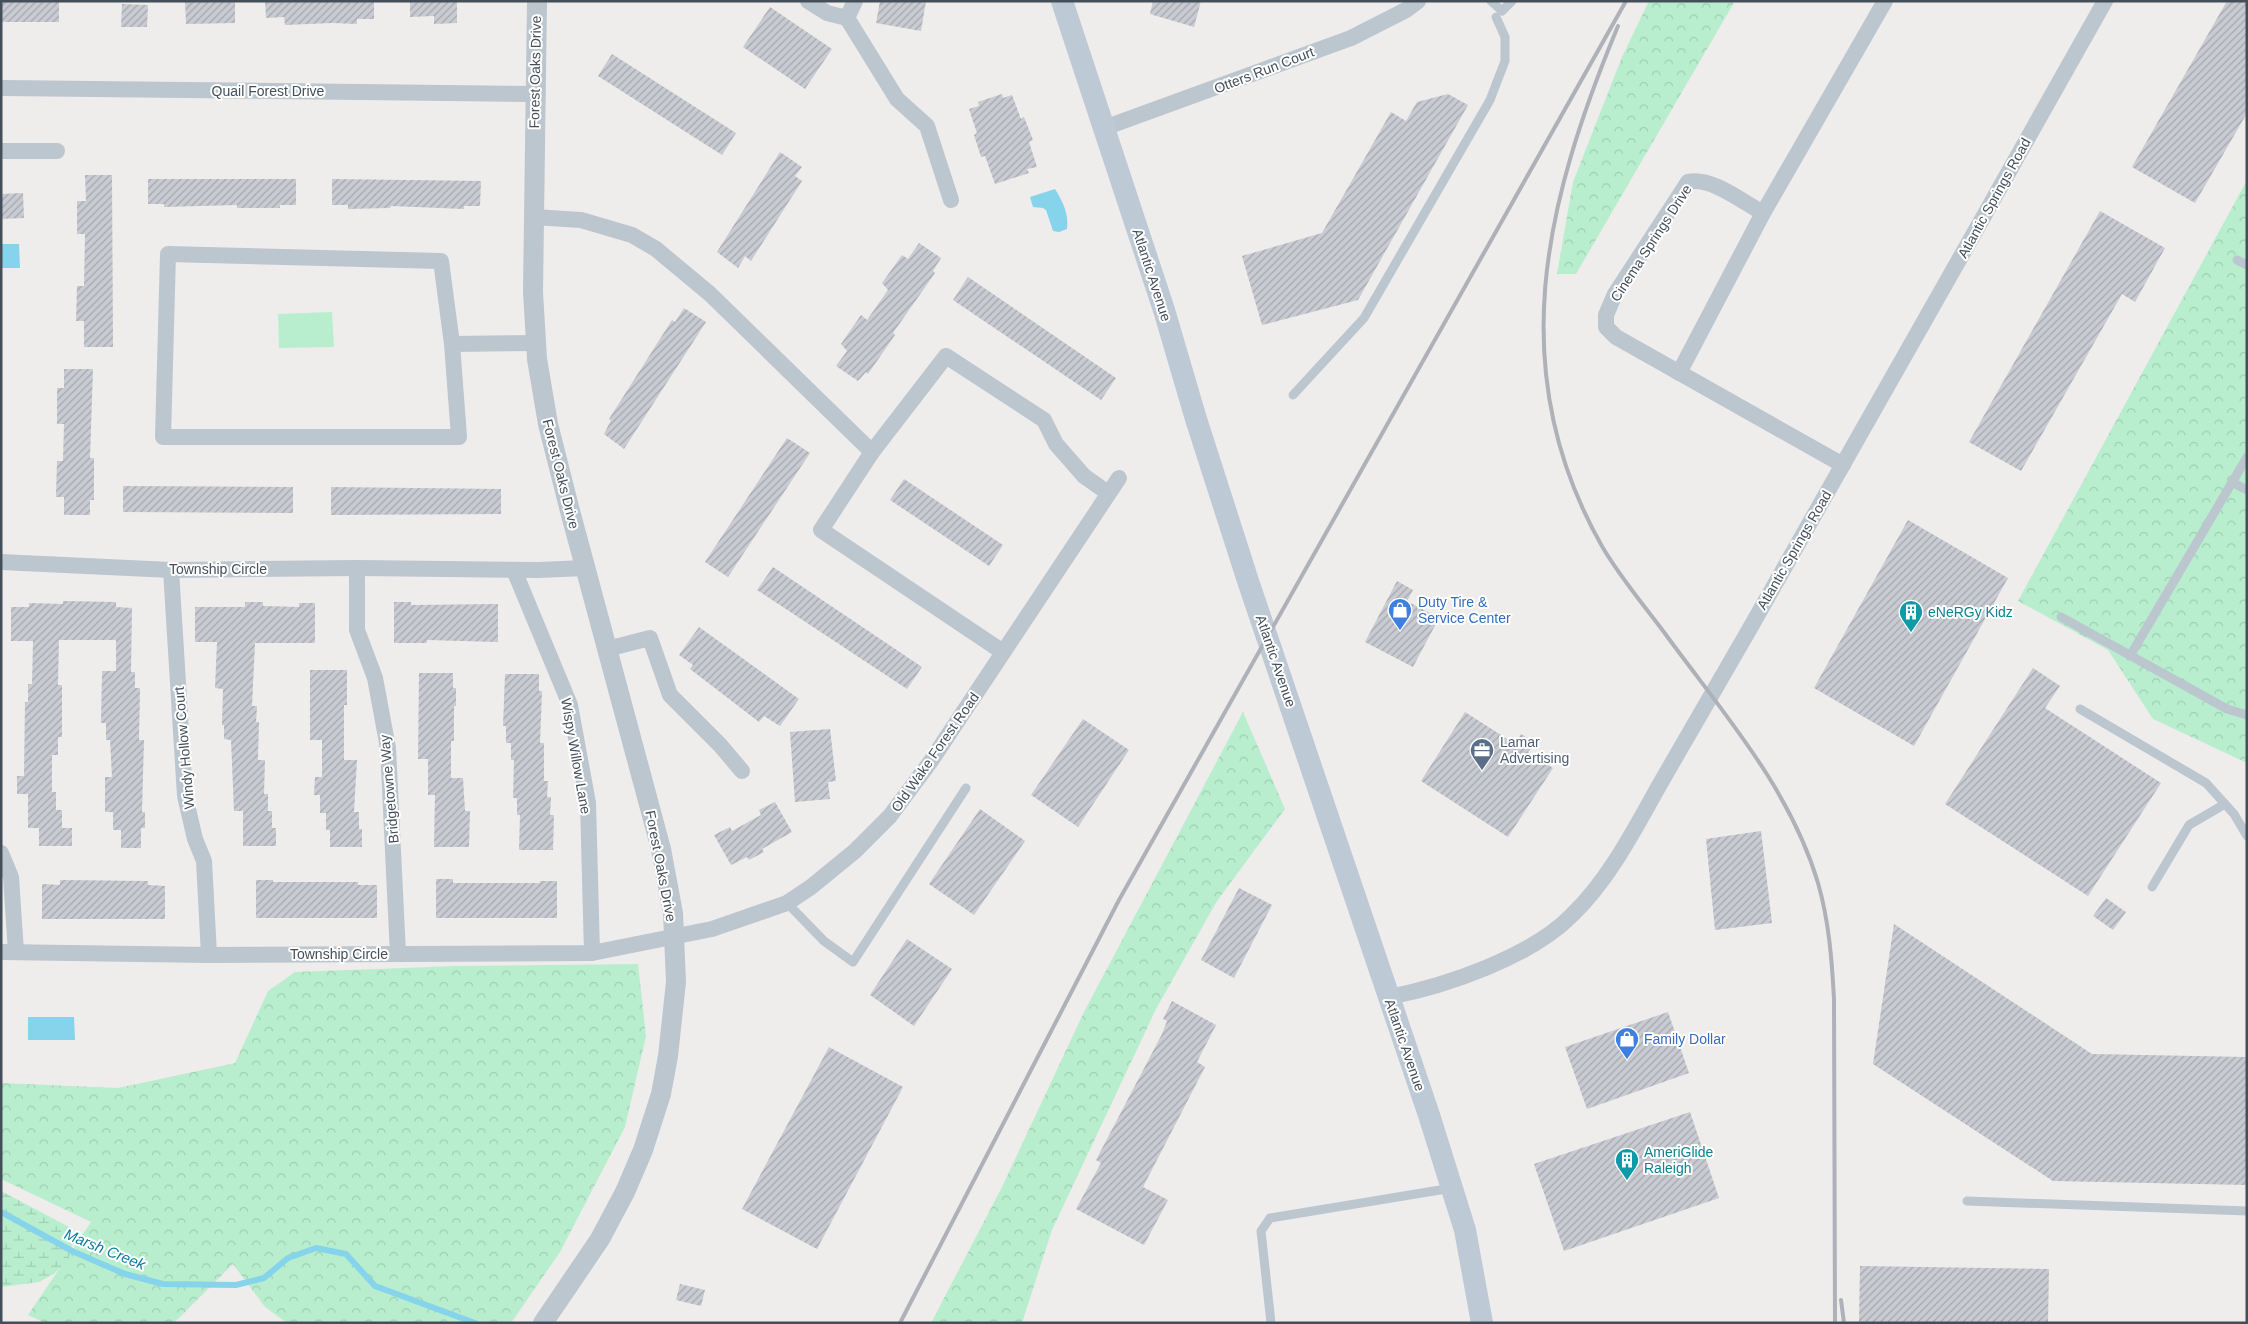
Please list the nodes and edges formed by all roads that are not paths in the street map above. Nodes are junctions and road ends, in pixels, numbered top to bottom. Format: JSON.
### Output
{"nodes":[{"id":1,"x":537,"y":1,"type":"edge"},
{"id":2,"x":808,"y":1,"type":"edge"},
{"id":3,"x":855,"y":1,"type":"edge"},
{"id":4,"x":1062,"y":1,"type":"edge"},
{"id":5,"x":1418,"y":1,"type":"edge"},
{"id":6,"x":1492,"y":1,"type":"edge"},
{"id":7,"x":1512,"y":1,"type":"edge"},
{"id":8,"x":1885,"y":1,"type":"edge"},
{"id":9,"x":2105,"y":1,"type":"edge"},
{"id":10,"x":1496,"y":17,"type":"dead end"},
{"id":11,"x":847,"y":18,"type":"junction"},
{"id":12,"x":1,"y":88,"type":"edge"},
{"id":13,"x":534,"y":94,"type":"junction"},
{"id":14,"x":1104,"y":128,"type":"junction"},
{"id":15,"x":1,"y":151,"type":"edge"},
{"id":16,"x":57,"y":151,"type":"dead end"},
{"id":17,"x":951,"y":200,"type":"dead end"},
{"id":18,"x":1763,"y":213,"type":"junction"},
{"id":19,"x":534,"y":217,"type":"junction"},
{"id":20,"x":2237,"y":260,"type":"dead end"},
{"id":21,"x":2247,"y":265,"type":"edge"},
{"id":22,"x":536,"y":343,"type":"junction"},
{"id":23,"x":452,"y":344,"type":"junction"},
{"id":24,"x":1679,"y":373,"type":"junction"},
{"id":25,"x":1293,"y":395,"type":"dead end"},
{"id":26,"x":872,"y":452,"type":"junction"},
{"id":27,"x":2247,"y":457,"type":"edge"},
{"id":28,"x":1843,"y":465,"type":"junction"},
{"id":29,"x":1119,"y":478,"type":"dead end"},
{"id":30,"x":2232,"y":482,"type":"junction"},
{"id":31,"x":2247,"y":490,"type":"edge"},
{"id":32,"x":1108,"y":493,"type":"junction"},
{"id":33,"x":1,"y":562,"type":"edge"},
{"id":34,"x":356,"y":568,"type":"junction"},
{"id":35,"x":585,"y":568,"type":"junction"},
{"id":36,"x":171,"y":570,"type":"junction"},
{"id":37,"x":514,"y":570,"type":"junction"},
{"id":38,"x":2061,"y":617,"type":"dead end"},
{"id":39,"x":607,"y":649,"type":"junction"},
{"id":40,"x":1004,"y":652,"type":"junction"},
{"id":41,"x":2130,"y":656,"type":"junction"},
{"id":42,"x":2080,"y":710,"type":"dead end"},
{"id":43,"x":2247,"y":714,"type":"edge"},
{"id":44,"x":742,"y":771,"type":"dead end"},
{"id":45,"x":966,"y":788,"type":"dead end"},
{"id":46,"x":2224,"y":804,"type":"junction"},
{"id":47,"x":2247,"y":836,"type":"edge"},
{"id":48,"x":1,"y":853,"type":"edge"},
{"id":49,"x":2152,"y":887,"type":"dead end"},
{"id":50,"x":787,"y":903,"type":"junction"},
{"id":51,"x":674,"y":936,"type":"junction"},
{"id":52,"x":8,"y":952,"type":"edge"},
{"id":53,"x":592,"y":953,"type":"junction"},
{"id":54,"x":398,"y":954,"type":"junction"},
{"id":55,"x":209,"y":955,"type":"junction"},
{"id":56,"x":1389,"y":998,"type":"junction"},
{"id":57,"x":1452,"y":1188,"type":"junction"},
{"id":58,"x":1967,"y":1201,"type":"dead end"},
{"id":59,"x":2247,"y":1211,"type":"edge"},
{"id":60,"x":543,"y":1323,"type":"edge"},
{"id":61,"x":1271,"y":1323,"type":"edge"},
{"id":62,"x":1482,"y":1323,"type":"edge"}],
"edges":[{"from":1,"to":13,"type":"street","name":"Forest Oaks Drive"},
{"from":2,"to":11,"type":"street"},
{"from":3,"to":11,"type":"street"},
{"from":4,"to":14,"type":"main road","name":"Atlantic Avenue"},
{"from":5,"to":14,"type":"street","name":"Otters Run Court"},
{"from":6,"to":7,"type":"lane"},
{"from":8,"to":18,"type":"street"},
{"from":9,"to":28,"type":"street","name":"Atlantic Springs Road"},
{"from":10,"to":25,"type":"lane"},
{"from":11,"to":17,"type":"street"},
{"from":12,"to":13,"type":"street","name":"Quail Forest Drive"},
{"from":13,"to":19,"type":"street","name":"Forest Oaks Drive"},
{"from":14,"to":56,"type":"main road","name":"Atlantic Avenue"},
{"from":15,"to":16,"type":"street"},
{"from":18,"to":24,"type":"street"},
{"from":18,"to":24,"type":"street","name":"Cinema Springs Drive"},
{"from":19,"to":22,"type":"street","name":"Forest Oaks Drive"},
{"from":19,"to":26,"type":"street"},
{"from":20,"to":21,"type":"lane"},
{"from":22,"to":23,"type":"street"},
{"from":22,"to":35,"type":"street","name":"Forest Oaks Drive"},
{"from":23,"to":23,"type":"street"},
{"from":24,"to":28,"type":"street","name":"Cinema Springs Drive"},
{"from":26,"to":32,"type":"street"},
{"from":26,"to":40,"type":"street"},
{"from":27,"to":30,"type":"lane"},
{"from":28,"to":56,"type":"street","name":"Atlantic Springs Road"},
{"from":29,"to":32,"type":"street","name":"Old Wake Forest Road"},
{"from":30,"to":31,"type":"lane"},
{"from":30,"to":41,"type":"lane"},
{"from":32,"to":40,"type":"street","name":"Old Wake Forest Road"},
{"from":33,"to":36,"type":"street","name":"Township Circle"},
{"from":34,"to":36,"type":"street","name":"Township Circle"},
{"from":34,"to":37,"type":"street","name":"Township Circle"},
{"from":34,"to":54,"type":"street","name":"Bridgetowne Way"},
{"from":35,"to":37,"type":"street","name":"Township Circle"},
{"from":35,"to":39,"type":"street","name":"Forest Oaks Drive"},
{"from":36,"to":55,"type":"street","name":"Windy Hollow Court"},
{"from":37,"to":53,"type":"street","name":"Wispy Willow Lane"},
{"from":38,"to":41,"type":"lane"},
{"from":39,"to":44,"type":"street"},
{"from":39,"to":51,"type":"street","name":"Forest Oaks Drive"},
{"from":40,"to":50,"type":"street","name":"Old Wake Forest Road"},
{"from":41,"to":43,"type":"lane"},
{"from":42,"to":46,"type":"lane"},
{"from":45,"to":50,"type":"lane"},
{"from":46,"to":47,"type":"lane"},
{"from":46,"to":49,"type":"lane"},
{"from":48,"to":52,"type":"street"},
{"from":50,"to":51,"type":"street","name":"Old Wake Forest Road"},
{"from":51,"to":53,"type":"street","name":"Township Circle"},
{"from":51,"to":60,"type":"street"},
{"from":52,"to":55,"type":"street","name":"Township Circle"},
{"from":53,"to":54,"type":"street","name":"Township Circle"},
{"from":54,"to":55,"type":"street","name":"Township Circle"},
{"from":56,"to":57,"type":"main road","name":"Atlantic Avenue"},
{"from":57,"to":61,"type":"lane"},
{"from":57,"to":62,"type":"main road","name":"Atlantic Avenue"},
{"from":58,"to":59,"type":"lane"}]}
